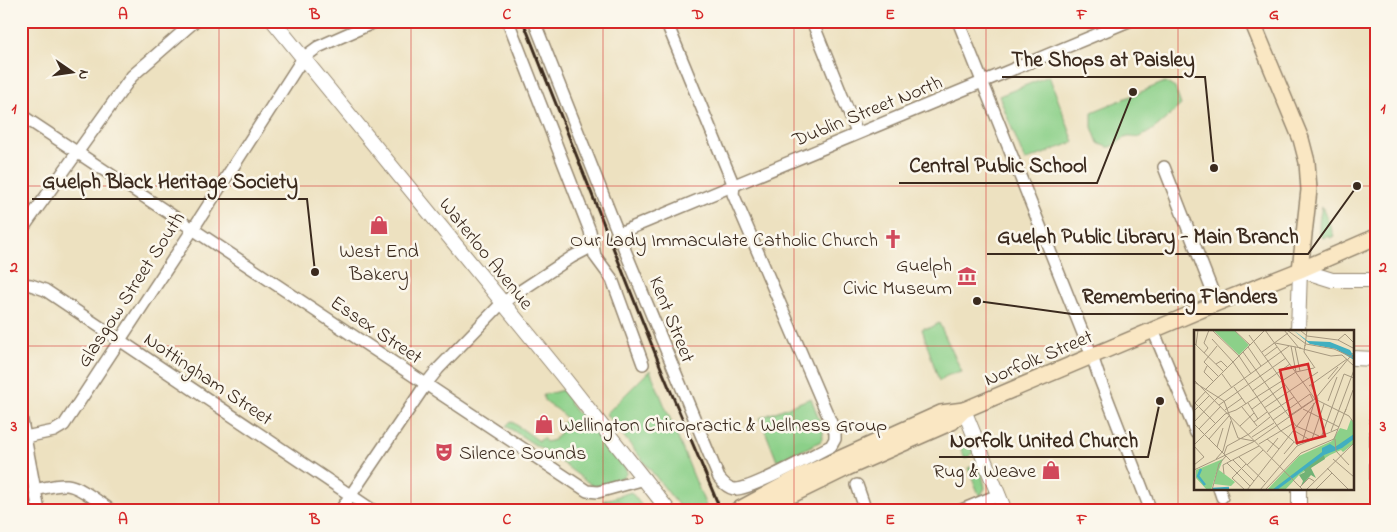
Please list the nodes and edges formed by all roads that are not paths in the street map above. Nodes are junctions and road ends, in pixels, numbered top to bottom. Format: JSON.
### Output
{"nodes":[{"id":1,"x":195,"y":21,"type":"edge"},
{"id":2,"x":273,"y":21,"type":"edge"},
{"id":3,"x":377,"y":21,"type":"edge"},
{"id":4,"x":508,"y":21,"type":"edge"},
{"id":5,"x":534,"y":21,"type":"edge"},
{"id":6,"x":666,"y":21,"type":"edge"},
{"id":7,"x":812,"y":21,"type":"edge"},
{"id":8,"x":958,"y":21,"type":"edge"},
{"id":9,"x":1130,"y":21,"type":"edge"},
{"id":10,"x":1252,"y":21,"type":"edge"},
{"id":11,"x":1107,"y":25,"type":"edge"},
{"id":12,"x":303,"y":58,"type":"junction"},
{"id":13,"x":983,"y":83,"type":"junction"},
{"id":14,"x":21,"y":115,"type":"edge"},
{"id":15,"x":857,"y":133,"type":"junction"},
{"id":16,"x":78,"y":152,"type":"junction"},
{"id":17,"x":1164,"y":166,"type":"dead end"},
{"id":18,"x":734,"y":186,"type":"junction"},
{"id":19,"x":192,"y":229,"type":"junction"},
{"id":20,"x":21,"y":232,"type":"edge"},
{"id":21,"x":619,"y":233,"type":"junction"},
{"id":22,"x":1376,"y":237,"type":"edge"},
{"id":23,"x":593,"y":246,"type":"junction"},
{"id":24,"x":1300,"y":270,"type":"junction"},
{"id":25,"x":1376,"y":280,"type":"edge"},
{"id":26,"x":21,"y":284,"type":"edge"},
{"id":27,"x":1217,"y":302,"type":"junction"},
{"id":28,"x":502,"y":303,"type":"junction"},
{"id":29,"x":1153,"y":330,"type":"junction"},
{"id":30,"x":1298,"y":330,"type":"edge"},
{"id":31,"x":119,"y":341,"type":"junction"},
{"id":32,"x":1092,"y":356,"type":"junction"},
{"id":33,"x":1354,"y":358,"type":"edge"},
{"id":34,"x":1376,"y":359,"type":"edge"},
{"id":35,"x":643,"y":364,"type":"dead end"},
{"id":36,"x":1376,"y":370,"type":"edge"},
{"id":37,"x":426,"y":384,"type":"junction"},
{"id":38,"x":964,"y":410,"type":"junction"},
{"id":39,"x":21,"y":416,"type":"edge"},
{"id":40,"x":1376,"y":418,"type":"edge"},
{"id":41,"x":1194,"y":428,"type":"edge"},
{"id":42,"x":25,"y":437,"type":"junction"},
{"id":43,"x":645,"y":479,"type":"junction"},
{"id":44,"x":856,"y":486,"type":"dead end"},
{"id":45,"x":35,"y":490,"type":"junction"},
{"id":46,"x":1299,"y":490,"type":"edge"},
{"id":47,"x":351,"y":495,"type":"junction"},
{"id":48,"x":998,"y":495,"type":"junction"},
{"id":49,"x":1376,"y":499,"type":"edge"},
{"id":50,"x":39,"y":511,"type":"edge"},
{"id":51,"x":112,"y":511,"type":"edge"},
{"id":52,"x":340,"y":511,"type":"edge"},
{"id":53,"x":374,"y":511,"type":"edge"},
{"id":54,"x":670,"y":511,"type":"edge"},
{"id":55,"x":736,"y":511,"type":"edge"},
{"id":56,"x":759,"y":511,"type":"edge"},
{"id":57,"x":866,"y":511,"type":"edge"},
{"id":58,"x":959,"y":511,"type":"edge"},
{"id":59,"x":1005,"y":511,"type":"edge"},
{"id":60,"x":1151,"y":511,"type":"edge"},
{"id":61,"x":1299,"y":511,"type":"edge"}],
"edges":[{"from":1,"to":16,"type":"street"},
{"from":2,"to":12,"type":"street","name":"Waterloo Avenue"},
{"from":3,"to":12,"type":"street","name":"Glasgow Street South"},
{"from":4,"to":23,"type":"street"},
{"from":5,"to":21,"type":"street","name":"Kent Street"},
{"from":6,"to":18,"type":"street"},
{"from":7,"to":15,"type":"street"},
{"from":8,"to":13,"type":"street"},
{"from":9,"to":11,"type":"street","name":"Dublin Street North"},
{"from":10,"to":24,"type":"main road"},
{"from":11,"to":13,"type":"street","name":"Dublin Street North"},
{"from":12,"to":19,"type":"street","name":"Glasgow Street South"},
{"from":12,"to":28,"type":"street","name":"Waterloo Avenue"},
{"from":13,"to":15,"type":"street","name":"Dublin Street North"},
{"from":13,"to":32,"type":"street"},
{"from":14,"to":16,"type":"street","name":"Essex Street"},
{"from":15,"to":18,"type":"street","name":"Dublin Street North"},
{"from":16,"to":19,"type":"street","name":"Essex Street"},
{"from":16,"to":20,"type":"street"},
{"from":17,"to":27,"type":"street"},
{"from":18,"to":21,"type":"street","name":"Dublin Street North"},
{"from":18,"to":21,"type":"street","name":"Kent Street"},
{"from":19,"to":31,"type":"street","name":"Glasgow Street South"},
{"from":19,"to":37,"type":"street","name":"Essex Street"},
{"from":22,"to":24,"type":"main road","name":"Norfolk Street"},
{"from":23,"to":28,"type":"street"},
{"from":23,"to":35,"type":"street"},
{"from":24,"to":25,"type":"street"},
{"from":24,"to":27,"type":"main road","name":"Norfolk Street"},
{"from":24,"to":30,"type":"street"},
{"from":26,"to":31,"type":"street","name":"Nottingham Street"},
{"from":27,"to":29,"type":"main road","name":"Norfolk Street"},
{"from":28,"to":37,"type":"street"},
{"from":28,"to":43,"type":"street","name":"Waterloo Avenue"},
{"from":29,"to":32,"type":"main road","name":"Norfolk Street"},
{"from":29,"to":41,"type":"street"},
{"from":31,"to":42,"type":"street","name":"Glasgow Street South"},
{"from":31,"to":47,"type":"street","name":"Nottingham Street"},
{"from":32,"to":38,"type":"main road","name":"Norfolk Street"},
{"from":32,"to":60,"type":"street"},
{"from":33,"to":34,"type":"street"},
{"from":34,"to":36,"type":"street"},
{"from":37,"to":43,"type":"street","name":"Essex Street"},
{"from":37,"to":47,"type":"street"},
{"from":38,"to":48,"type":"street"},
{"from":38,"to":55,"type":"main road","name":"Norfolk Street"},
{"from":38,"to":56,"type":"main road","name":"Norfolk Street"},
{"from":39,"to":42,"type":"street"},
{"from":40,"to":49,"type":"street"},
{"from":42,"to":45,"type":"street"},
{"from":43,"to":54,"type":"street","name":"Waterloo Avenue"},
{"from":44,"to":57,"type":"street"},
{"from":45,"to":50,"type":"street"},
{"from":45,"to":51,"type":"street"},
{"from":46,"to":61,"type":"street"},
{"from":47,"to":52,"type":"street"},
{"from":47,"to":53,"type":"street","name":"Nottingham Street"},
{"from":48,"to":58,"type":"street"},
{"from":48,"to":59,"type":"street"}]}
